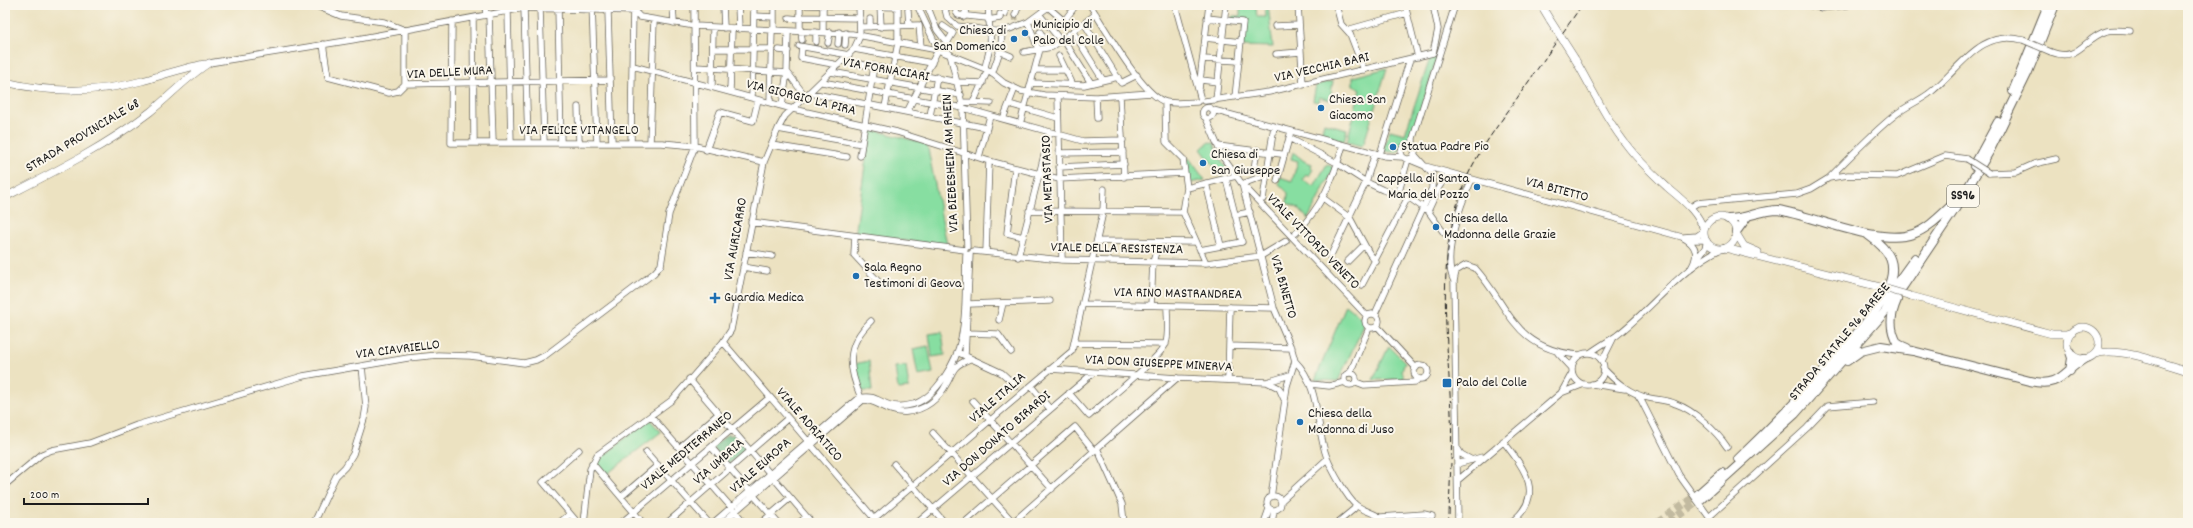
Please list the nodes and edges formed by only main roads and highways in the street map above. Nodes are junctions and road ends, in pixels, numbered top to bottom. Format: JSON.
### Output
{"nodes":[{"id":1,"x":1541,"y":5,"type":"edge"},
{"id":2,"x":2048,"y":5,"type":"edge"},
{"id":3,"x":2055,"y":5,"type":"edge"},
{"id":4,"x":5,"y":82,"type":"edge"},
{"id":5,"x":5,"y":197,"type":"edge"},
{"id":6,"x":1952,"y":205,"type":"junction"},
{"id":7,"x":1699,"y":217,"type":"junction"},
{"id":8,"x":1747,"y":217,"type":"junction"},
{"id":9,"x":1712,"y":219,"type":"junction"},
{"id":10,"x":1728,"y":219,"type":"junction"},
{"id":11,"x":1704,"y":230,"type":"junction"},
{"id":12,"x":1736,"y":232,"type":"junction"},
{"id":13,"x":1864,"y":232,"type":"junction"},
{"id":14,"x":1724,"y":248,"type":"junction"},
{"id":15,"x":1780,"y":261,"type":"junction"},
{"id":16,"x":1904,"y":285,"type":"junction"},
{"id":17,"x":1876,"y":311,"type":"junction"},
{"id":18,"x":2072,"y":332,"type":"junction"},
{"id":19,"x":2052,"y":334,"type":"junction"},
{"id":20,"x":2098,"y":337,"type":"junction"},
{"id":21,"x":2069,"y":350,"type":"junction"},
{"id":22,"x":1913,"y":351,"type":"junction"},
{"id":23,"x":2095,"y":354,"type":"junction"},
{"id":24,"x":2124,"y":354,"type":"junction"},
{"id":25,"x":2084,"y":359,"type":"junction"},
{"id":26,"x":1838,"y":367,"type":"junction"},
{"id":27,"x":2070,"y":370,"type":"junction"},
{"id":28,"x":2188,"y":371,"type":"edge"}],
"edges":[{"from":1,"to":7,"type":"main road","bridge":true},
{"from":2,"to":6,"type":"highway","name":"STRADA STATALE 96 BARESE"},
{"from":3,"to":16,"type":"highway","name":"STRADA STATALE 96 BARESE","number":"SS96"},
{"from":4,"to":5,"type":"main road","name":"STRADA PROVINCIALE 68"},
{"from":6,"to":13,"type":"highway"},
{"from":6,"to":17,"type":"highway","name":"STRADA STATALE 96 BARESE"},
{"from":7,"to":9,"type":"main road"},
{"from":7,"to":11,"type":"main road"},
{"from":8,"to":10,"type":"highway"},
{"from":8,"to":12,"type":"highway"},
{"from":8,"to":13,"type":"highway"},
{"from":9,"to":10,"type":"main road"},
{"from":9,"to":11,"type":"main road"},
{"from":10,"to":12,"type":"main road"},
{"from":11,"to":14,"type":"main road"},
{"from":12,"to":14,"type":"main road"},
{"from":12,"to":15,"type":"main road"},
{"from":13,"to":17,"type":"highway"},
{"from":14,"to":15,"type":"main road"},
{"from":15,"to":19,"type":"main road","bridge":true},
{"from":16,"to":22,"type":"highway"},
{"from":16,"to":26,"type":"highway","name":"STRADA STATALE 96 BARESE","number":"SS96"},
{"from":17,"to":26,"type":"highway","name":"STRADA STATALE 96 BARESE"},
{"from":18,"to":19,"type":"main road"},
{"from":18,"to":20,"type":"main road"},
{"from":18,"to":21,"type":"main road"},
{"from":19,"to":21,"type":"main road"},
{"from":20,"to":23,"type":"main road"},
{"from":20,"to":24,"type":"main road"},
{"from":21,"to":25,"type":"main road"},
{"from":21,"to":27,"type":"highway"},
{"from":22,"to":26,"type":"highway"},
{"from":22,"to":27,"type":"highway"},
{"from":23,"to":24,"type":"main road"},
{"from":23,"to":25,"type":"main road"},
{"from":24,"to":28,"type":"main road"},
{"from":25,"to":27,"type":"highway"}]}
